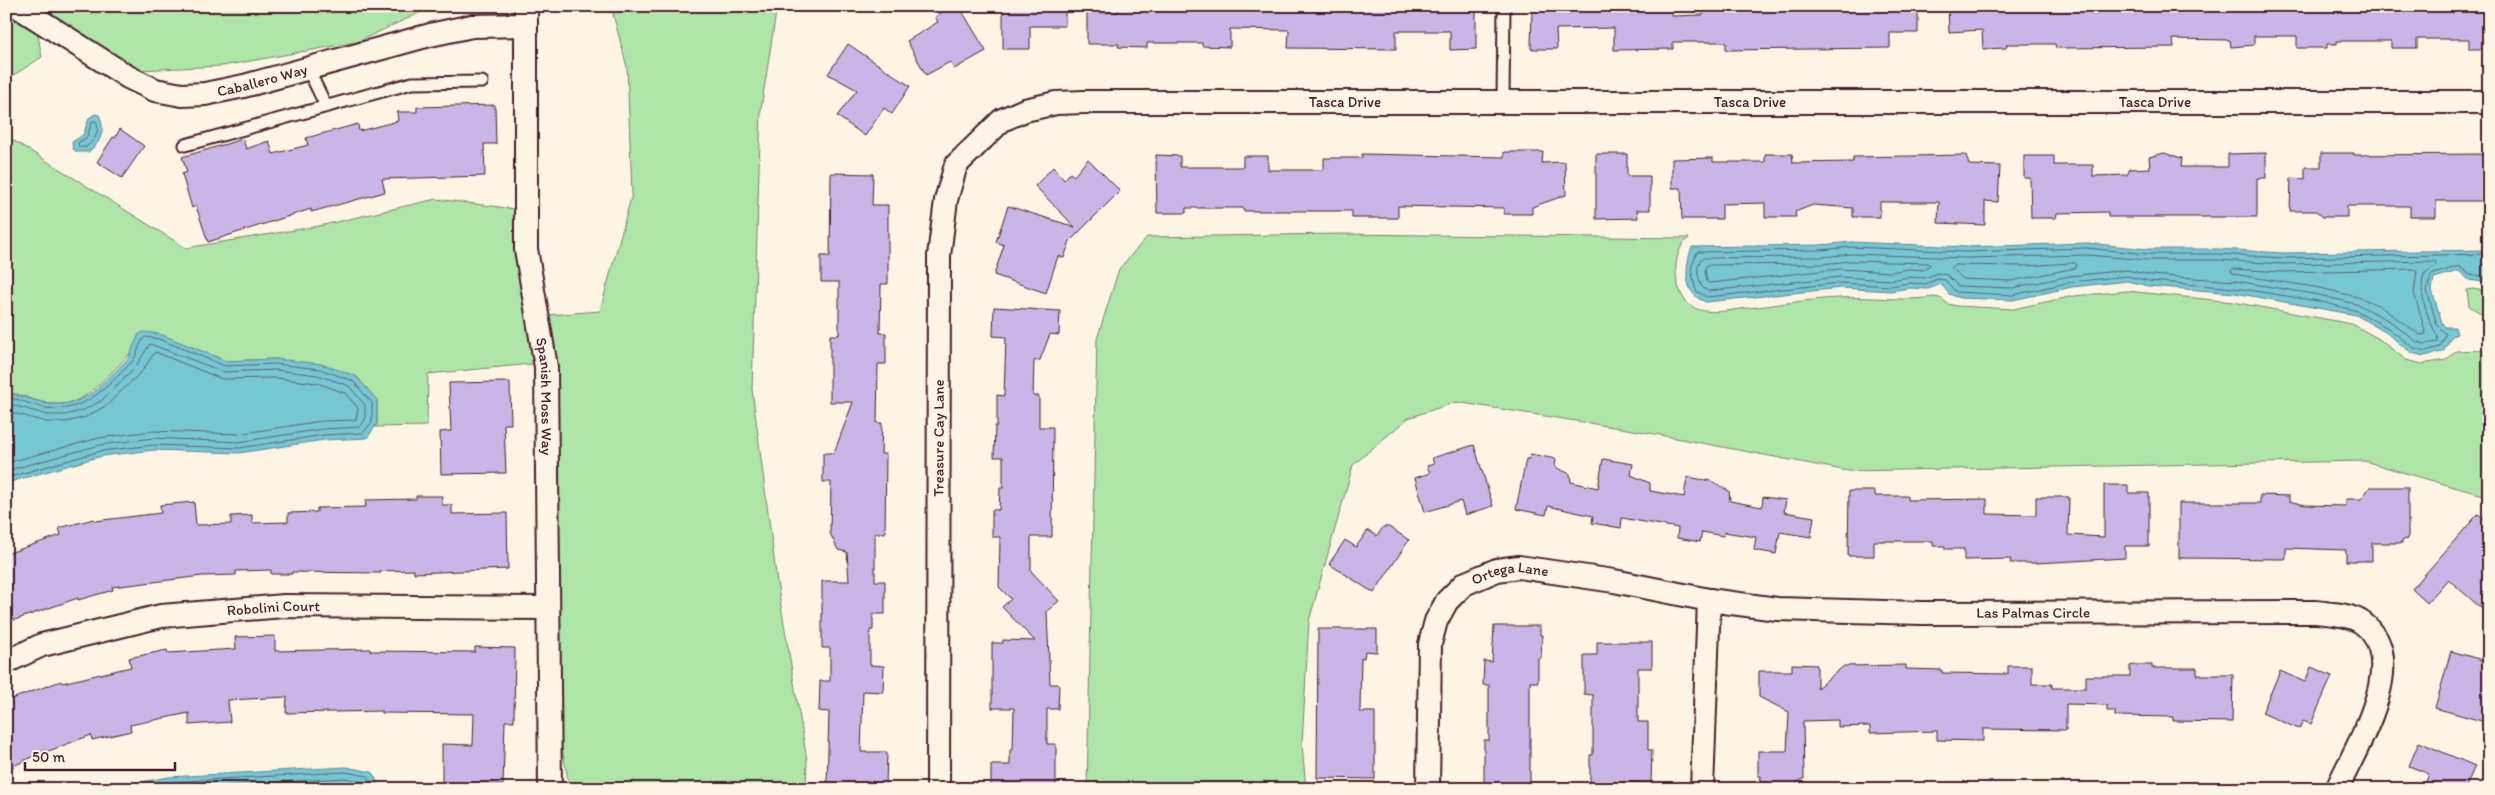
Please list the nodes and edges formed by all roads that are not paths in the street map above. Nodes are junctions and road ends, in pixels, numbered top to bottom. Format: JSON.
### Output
{"nodes":[{"id":1,"x":17,"y":6,"type":"edge"},
{"id":2,"x":1504,"y":6,"type":"edge"},
{"id":3,"x":526,"y":16,"type":"edge"},
{"id":4,"x":308,"y":69,"type":"junction"},
{"id":5,"x":482,"y":82,"type":"dead end"},
{"id":6,"x":1503,"y":102,"type":"junction"},
{"id":7,"x":2489,"y":102,"type":"edge"},
{"id":8,"x":326,"y":106,"type":"junction"},
{"id":9,"x":1013,"y":115,"type":"joint"},
{"id":10,"x":185,"y":145,"type":"dead end"},
{"id":11,"x":1709,"y":600,"type":"junction"},
{"id":12,"x":548,"y":608,"type":"junction"},
{"id":13,"x":6,"y":662,"type":"edge"},
{"id":14,"x":550,"y":789,"type":"edge"},
{"id":15,"x":938,"y":789,"type":"edge"},
{"id":16,"x":1428,"y":789,"type":"edge"},
{"id":17,"x":1702,"y":789,"type":"edge"},
{"id":18,"x":2337,"y":789,"type":"edge"}],
"edges":[{"from":1,"to":4,"type":"street","name":"Caballero Way"},
{"from":2,"to":6,"type":"lane"},
{"from":3,"to":4,"type":"street","name":"Caballero Way"},
{"from":3,"to":12,"type":"street","name":"Spanish Moss Way"},
{"from":4,"to":8,"type":"lane"},
{"from":5,"to":8,"type":"lane"},
{"from":6,"to":7,"type":"street","name":"Tasca Drive"},
{"from":6,"to":9,"type":"street","name":"Tasca Drive"},
{"from":8,"to":10,"type":"lane"},
{"from":9,"to":15,"type":"street","name":"Treasure Cay Lane"},
{"from":11,"to":16,"type":"street","name":"Ortega Lane"},
{"from":11,"to":17,"type":"street"},
{"from":11,"to":18,"type":"street","name":"Las Palmas Circle"},
{"from":12,"to":13,"type":"street","name":"Robolini Court"},
{"from":12,"to":14,"type":"street","name":"Spanish Moss Way"}]}
